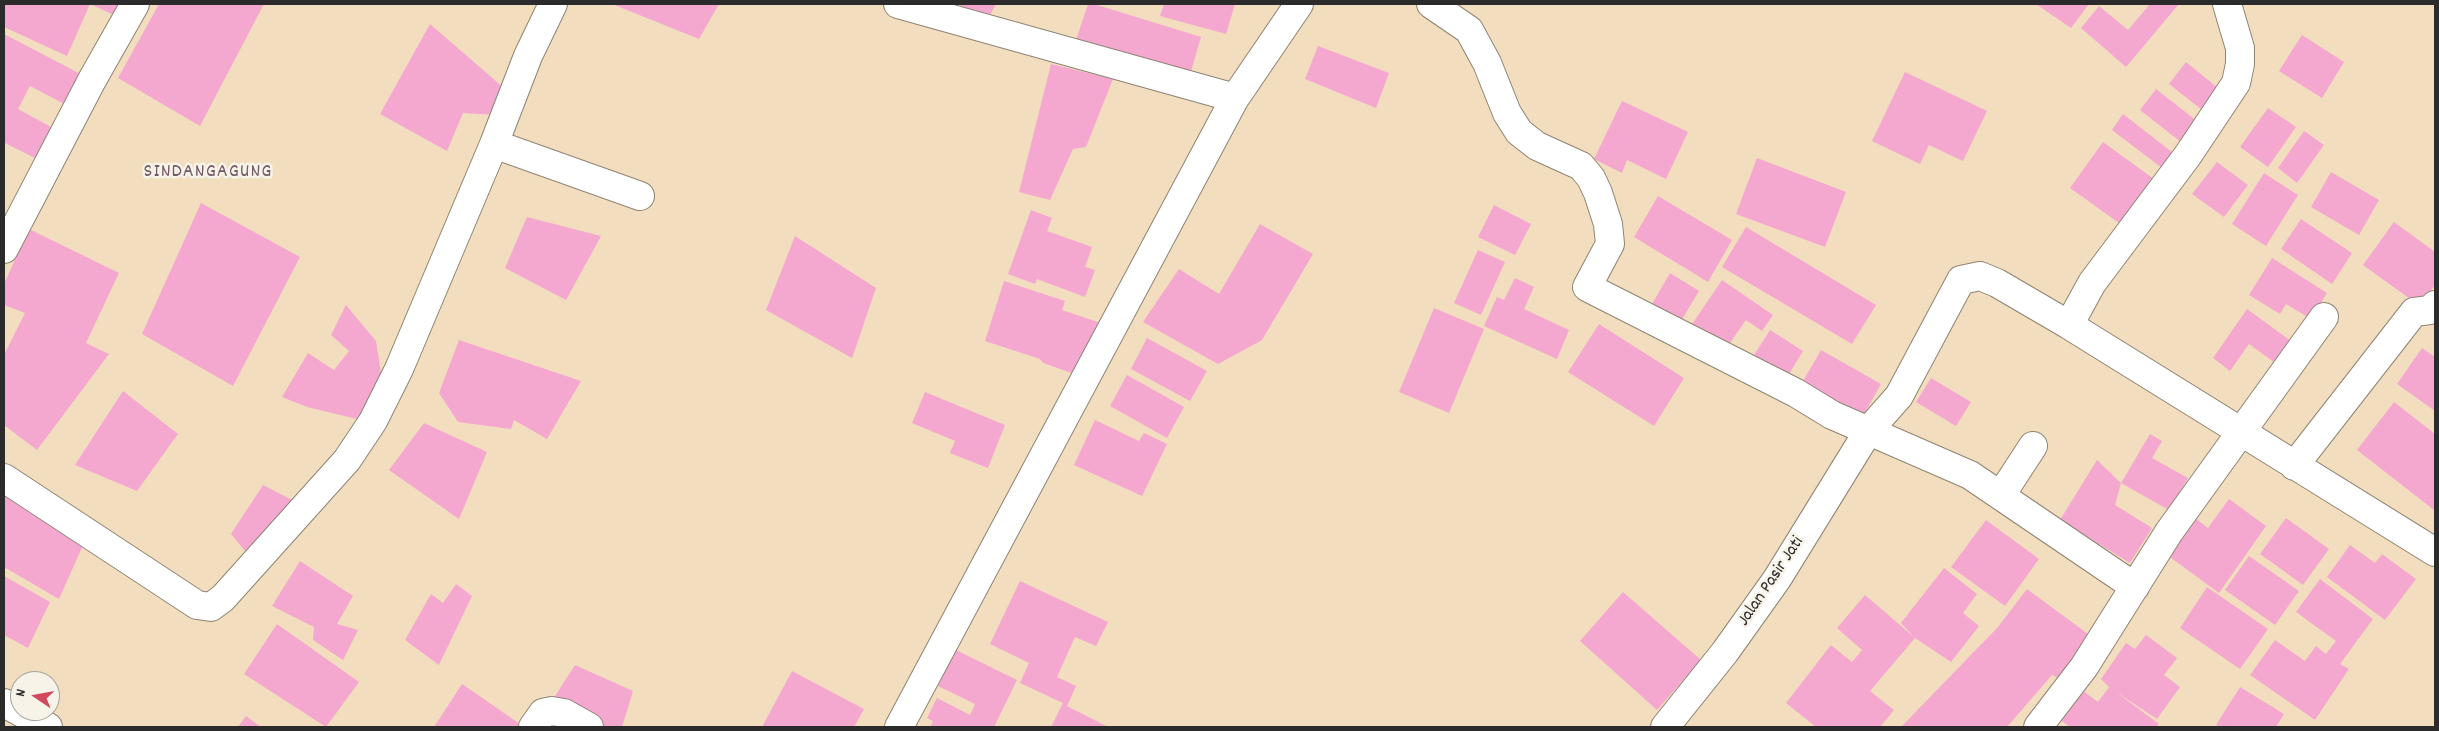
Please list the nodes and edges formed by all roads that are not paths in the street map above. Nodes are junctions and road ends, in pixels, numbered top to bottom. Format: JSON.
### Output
{"nodes":[{"id":1,"x":135,"y":4,"type":"edge"},
{"id":2,"x":553,"y":4,"type":"edge"},
{"id":3,"x":899,"y":4,"type":"edge"},
{"id":4,"x":1299,"y":4,"type":"edge"},
{"id":5,"x":1431,"y":4,"type":"edge"},
{"id":6,"x":2227,"y":4,"type":"edge"},
{"id":7,"x":1235,"y":98,"type":"junction"},
{"id":8,"x":494,"y":144,"type":"junction"},
{"id":9,"x":640,"y":196,"type":"dead end"},
{"id":10,"x":4,"y":248,"type":"edge"},
{"id":11,"x":2435,"y":305,"type":"edge"},
{"id":12,"x":2324,"y":317,"type":"dead end"},
{"id":13,"x":2069,"y":325,"type":"junction"},
{"id":14,"x":1869,"y":430,"type":"junction"},
{"id":15,"x":2241,"y":432,"type":"junction"},
{"id":16,"x":2033,"y":446,"type":"dead end"},
{"id":17,"x":2294,"y":466,"type":"junction"},
{"id":18,"x":4,"y":478,"type":"edge"},
{"id":19,"x":2001,"y":495,"type":"junction"},
{"id":20,"x":2435,"y":552,"type":"edge"},
{"id":21,"x":2136,"y":587,"type":"junction"},
{"id":22,"x":4,"y":703,"type":"edge"},
{"id":23,"x":48,"y":727,"type":"edge"},
{"id":24,"x":533,"y":727,"type":"edge"},
{"id":25,"x":589,"y":727,"type":"edge"},
{"id":26,"x":899,"y":727,"type":"edge"},
{"id":27,"x":1665,"y":727,"type":"edge"},
{"id":28,"x":2038,"y":727,"type":"edge"}],
"edges":[{"from":1,"to":10,"type":"street"},
{"from":2,"to":8,"type":"street"},
{"from":3,"to":7,"type":"street"},
{"from":4,"to":7,"type":"street"},
{"from":5,"to":14,"type":"street"},
{"from":6,"to":13,"type":"street"},
{"from":7,"to":26,"type":"street"},
{"from":8,"to":9,"type":"street"},
{"from":8,"to":18,"type":"street"},
{"from":11,"to":17,"type":"street"},
{"from":12,"to":15,"type":"street"},
{"from":13,"to":14,"type":"street","name":"Jalan Pasir Jati"},
{"from":13,"to":15,"type":"street","name":"Jalan Pasir Jati"},
{"from":14,"to":19,"type":"street"},
{"from":14,"to":27,"type":"street","name":"Jalan Pasir Jati"},
{"from":15,"to":17,"type":"street","name":"Jalan Pasir Jati"},
{"from":15,"to":21,"type":"street"},
{"from":16,"to":19,"type":"street"},
{"from":17,"to":20,"type":"street","name":"Jalan Pasir Jati"},
{"from":19,"to":21,"type":"street"},
{"from":21,"to":28,"type":"street"},
{"from":22,"to":23,"type":"street"},
{"from":24,"to":25,"type":"street"}]}
